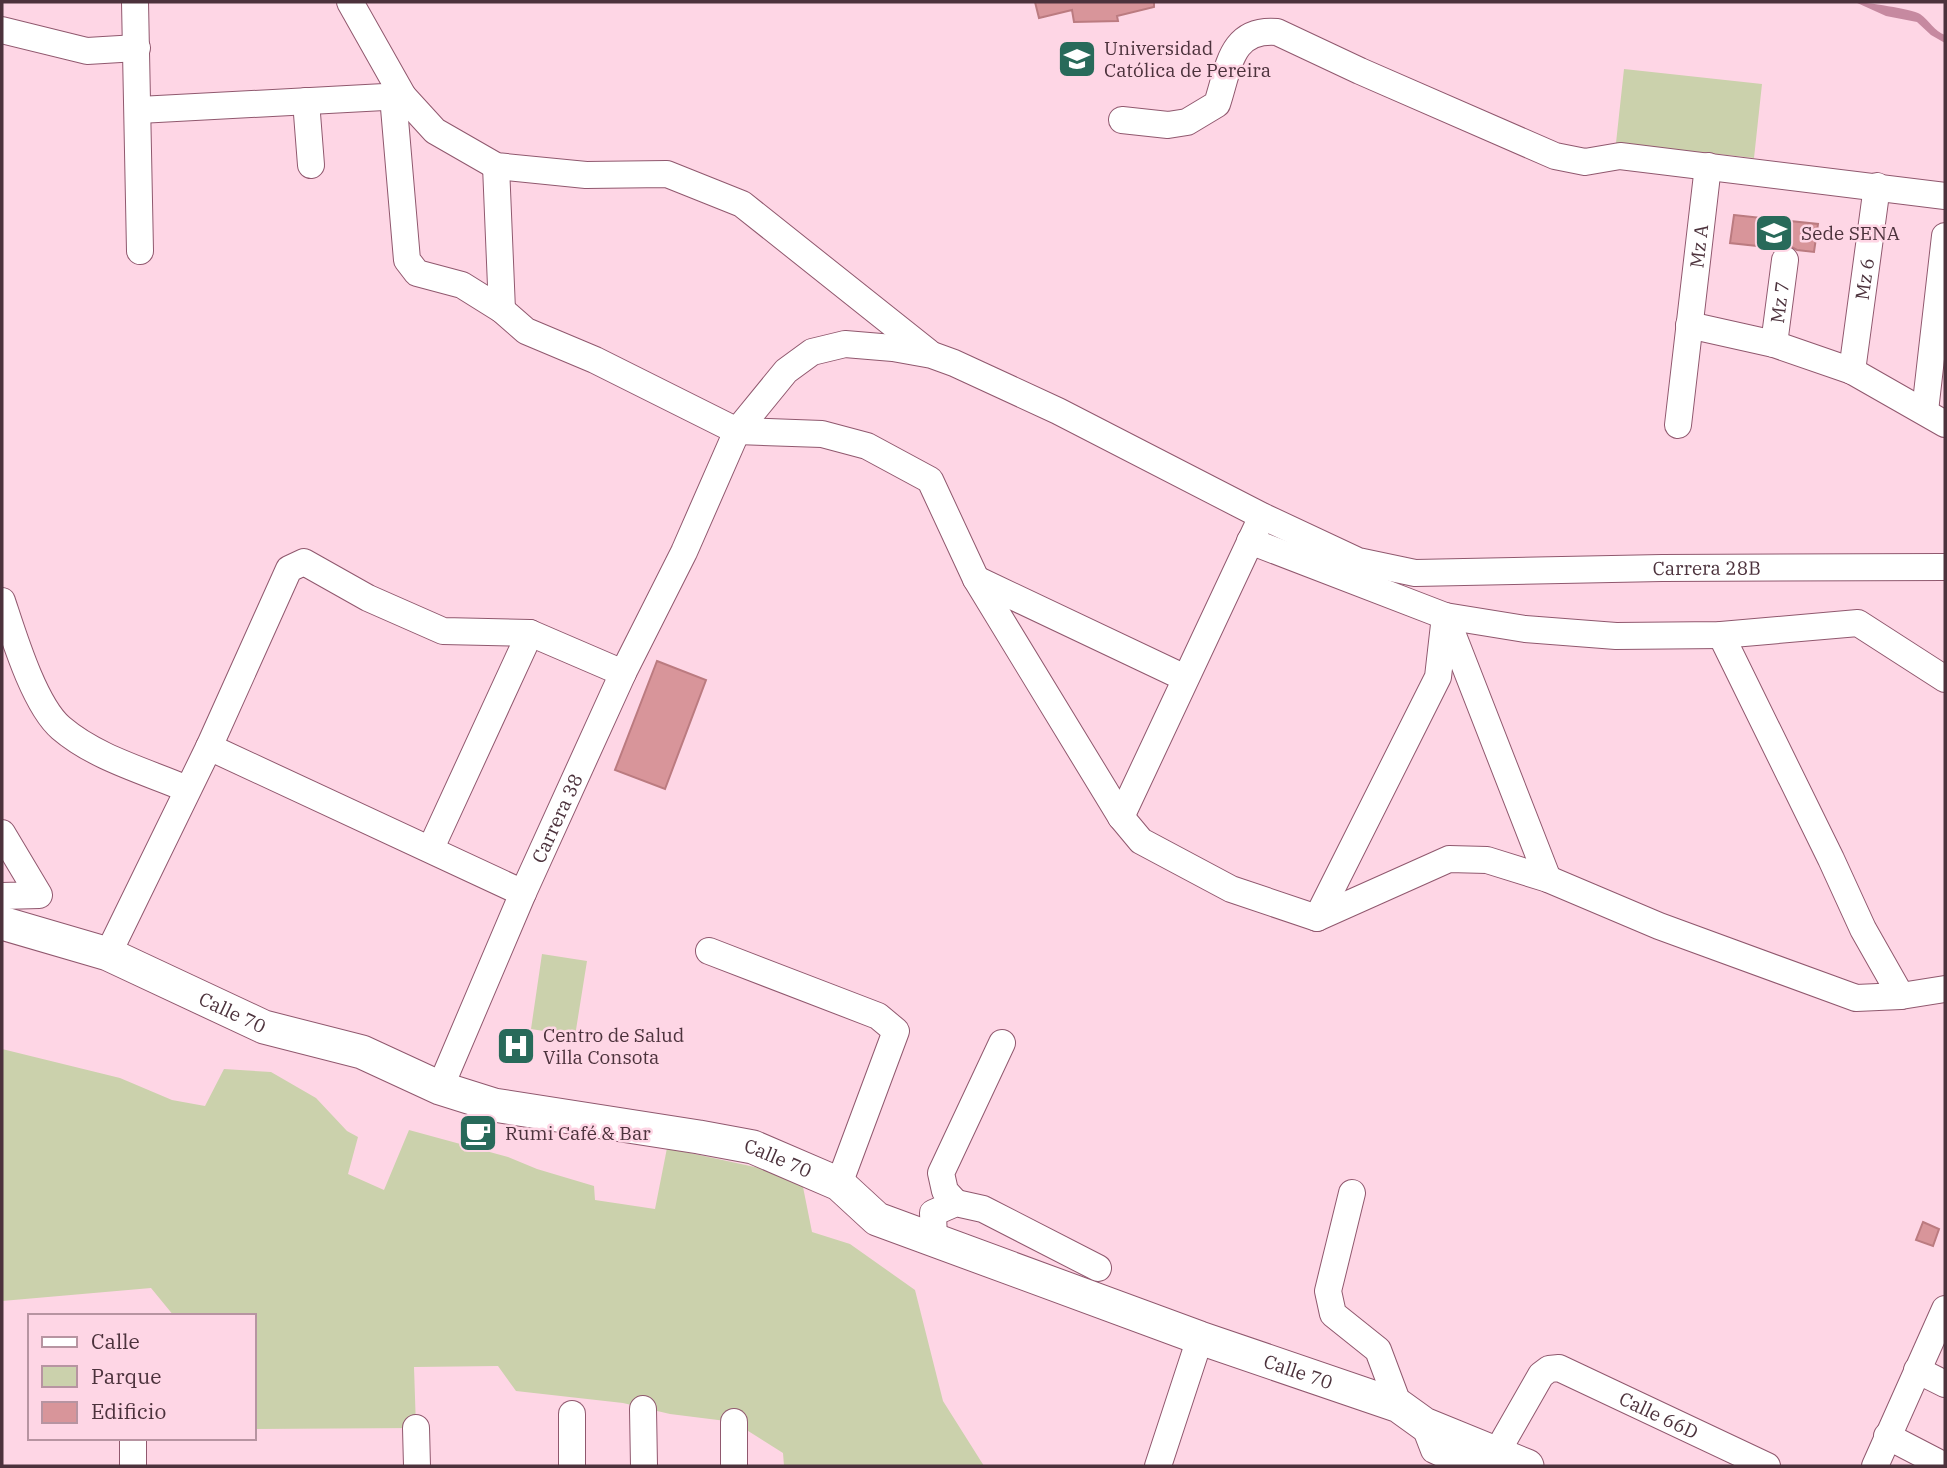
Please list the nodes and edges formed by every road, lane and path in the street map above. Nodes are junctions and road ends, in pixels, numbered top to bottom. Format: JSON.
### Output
{"nodes":[{"id":1,"x":135,"y":2,"type":"edge"},
{"id":2,"x":350,"y":2,"type":"edge"},
{"id":3,"x":2,"y":30,"type":"edge"},
{"id":4,"x":137,"y":48,"type":"junction"},
{"id":5,"x":398,"y":96,"type":"junction"},
{"id":6,"x":306,"y":101,"type":"junction"},
{"id":7,"x":139,"y":110,"type":"junction"},
{"id":8,"x":1122,"y":120,"type":"dead end"},
{"id":9,"x":311,"y":165,"type":"dead end"},
{"id":10,"x":496,"y":166,"type":"junction"},
{"id":11,"x":1708,"y":166,"type":"junction"},
{"id":12,"x":1877,"y":186,"type":"junction"},
{"id":13,"x":1945,"y":196,"type":"edge"},
{"id":14,"x":1945,"y":236,"type":"edge"},
{"id":15,"x":140,"y":251,"type":"dead end"},
{"id":16,"x":1786,"y":260,"type":"dead end"},
{"id":17,"x":867,"y":303,"type":"junction"},
{"id":18,"x":502,"y":310,"type":"junction"},
{"id":19,"x":1689,"y":325,"type":"junction"},
{"id":20,"x":845,"y":344,"type":"junction"},
{"id":21,"x":1774,"y":344,"type":"junction"},
{"id":22,"x":932,"y":355,"type":"junction"},
{"id":23,"x":1852,"y":371,"type":"junction"},
{"id":24,"x":1935,"y":417,"type":"edge"},
{"id":25,"x":1678,"y":425,"type":"dead end"},
{"id":26,"x":737,"y":431,"type":"junction"},
{"id":27,"x":1262,"y":516,"type":"junction"},
{"id":28,"x":1250,"y":541,"type":"junction"},
{"id":29,"x":1945,"y":567,"type":"edge"},
{"id":30,"x":976,"y":579,"type":"junction"},
{"id":31,"x":2,"y":601,"type":"edge"},
{"id":32,"x":1445,"y":616,"type":"junction"},
{"id":33,"x":530,"y":633,"type":"junction"},
{"id":34,"x":1721,"y":635,"type":"junction"},
{"id":35,"x":624,"y":673,"type":"junction"},
{"id":36,"x":1185,"y":678,"type":"junction"},
{"id":37,"x":1945,"y":678,"type":"edge"},
{"id":38,"x":209,"y":747,"type":"junction"},
{"id":39,"x":187,"y":789,"type":"junction"},
{"id":40,"x":1121,"y":817,"type":"junction"},
{"id":41,"x":2,"y":834,"type":"edge"},
{"id":42,"x":430,"y":848,"type":"junction"},
{"id":43,"x":1548,"y":879,"type":"junction"},
{"id":44,"x":523,"y":893,"type":"junction"},
{"id":45,"x":2,"y":896,"type":"edge"},
{"id":46,"x":1317,"y":918,"type":"junction"},
{"id":47,"x":2,"y":923,"type":"edge"},
{"id":48,"x":709,"y":951,"type":"dead end"},
{"id":49,"x":108,"y":954,"type":"junction"},
{"id":50,"x":1945,"y":989,"type":"edge"},
{"id":51,"x":1901,"y":996,"type":"junction"},
{"id":52,"x":1002,"y":1043,"type":"dead end"},
{"id":53,"x":440,"y":1088,"type":"junction"},
{"id":54,"x":839,"y":1184,"type":"junction"},
{"id":55,"x":1352,"y":1193,"type":"dead end"},
{"id":56,"x":956,"y":1203,"type":"junction"},
{"id":57,"x":934,"y":1241,"type":"junction"},
{"id":58,"x":1098,"y":1268,"type":"dead end"},
{"id":59,"x":1945,"y":1309,"type":"edge"},
{"id":60,"x":1200,"y":1338,"type":"junction"},
{"id":61,"x":1917,"y":1370,"type":"junction"},
{"id":62,"x":1945,"y":1384,"type":"edge"},
{"id":63,"x":643,"y":1409,"type":"dead end"},
{"id":64,"x":572,"y":1414,"type":"dead end"},
{"id":65,"x":1411,"y":1415,"type":"junction"},
{"id":66,"x":734,"y":1422,"type":"dead end"},
{"id":67,"x":416,"y":1428,"type":"dead end"},
{"id":68,"x":1887,"y":1436,"type":"junction"},
{"id":69,"x":132,"y":1440,"type":"edge"},
{"id":70,"x":1483,"y":1459,"type":"edge"},
{"id":71,"x":133,"y":1466,"type":"edge"},
{"id":72,"x":417,"y":1466,"type":"edge"},
{"id":73,"x":572,"y":1466,"type":"edge"},
{"id":74,"x":644,"y":1466,"type":"edge"},
{"id":75,"x":734,"y":1466,"type":"edge"},
{"id":76,"x":1158,"y":1466,"type":"edge"},
{"id":77,"x":1527,"y":1466,"type":"edge"},
{"id":78,"x":1767,"y":1466,"type":"edge"},
{"id":79,"x":1875,"y":1466,"type":"edge"},
{"id":80,"x":1945,"y":1466,"type":"edge"}],
"edges":[{"from":1,"to":4,"type":"street"},
{"from":2,"to":5,"type":"street"},
{"from":3,"to":4,"type":"street"},
{"from":4,"to":7,"type":"street"},
{"from":5,"to":6,"type":"street"},
{"from":5,"to":10,"type":"street"},
{"from":5,"to":18,"type":"street"},
{"from":6,"to":7,"type":"street"},
{"from":6,"to":9,"type":"street"},
{"from":7,"to":15,"type":"street"},
{"from":8,"to":11,"type":"street"},
{"from":10,"to":17,"type":"street"},
{"from":10,"to":18,"type":"street"},
{"from":11,"to":12,"type":"street"},
{"from":11,"to":19,"type":"street","name":"Mz A"},
{"from":12,"to":13,"type":"street"},
{"from":12,"to":23,"type":"street","name":"Mz 6"},
{"from":14,"to":24,"type":"street"},
{"from":16,"to":21,"type":"street","name":"Mz 7"},
{"from":17,"to":20,"type":"street"},
{"from":17,"to":22,"type":"street"},
{"from":18,"to":26,"type":"street"},
{"from":19,"to":21,"type":"street"},
{"from":19,"to":25,"type":"street","name":"Mz A"},
{"from":20,"to":22,"type":"street","name":"Carrera 38"},
{"from":20,"to":26,"type":"street","name":"Carrera 38"},
{"from":21,"to":23,"type":"street"},
{"from":22,"to":27,"type":"street","name":"Carrera 28B"},
{"from":23,"to":24,"type":"street"},
{"from":26,"to":30,"type":"street"},
{"from":26,"to":35,"type":"street","name":"Carrera 38"},
{"from":27,"to":28,"type":"street"},
{"from":27,"to":29,"type":"street","name":"Carrera 28B"},
{"from":28,"to":32,"type":"street"},
{"from":28,"to":36,"type":"street"},
{"from":30,"to":36,"type":"street"},
{"from":30,"to":40,"type":"street"},
{"from":31,"to":39,"type":"street"},
{"from":32,"to":34,"type":"street"},
{"from":32,"to":43,"type":"street"},
{"from":32,"to":46,"type":"street"},
{"from":33,"to":35,"type":"street"},
{"from":33,"to":38,"type":"street"},
{"from":33,"to":42,"type":"street"},
{"from":34,"to":37,"type":"street"},
{"from":34,"to":51,"type":"street"},
{"from":35,"to":44,"type":"street","name":"Carrera 38"},
{"from":36,"to":40,"type":"street"},
{"from":38,"to":39,"type":"street"},
{"from":38,"to":42,"type":"street"},
{"from":39,"to":49,"type":"street"},
{"from":40,"to":46,"type":"street"},
{"from":41,"to":45,"type":"street"},
{"from":42,"to":44,"type":"street"},
{"from":43,"to":46,"type":"street"},
{"from":43,"to":51,"type":"street"},
{"from":44,"to":53,"type":"street","name":"Carrera 38"},
{"from":47,"to":49,"type":"main road","name":"Calle 70"},
{"from":48,"to":54,"type":"street"},
{"from":49,"to":53,"type":"main road","name":"Calle 70"},
{"from":50,"to":51,"type":"street"},
{"from":52,"to":56,"type":"street"},
{"from":53,"to":54,"type":"main road","name":"Calle 70"},
{"from":54,"to":57,"type":"main road","name":"Calle 70"},
{"from":55,"to":65,"type":"street"},
{"from":56,"to":57,"type":"street"},
{"from":56,"to":58,"type":"street"},
{"from":57,"to":60,"type":"main road","name":"Calle 70"},
{"from":59,"to":61,"type":"street"},
{"from":60,"to":65,"type":"main road","name":"Calle 70"},
{"from":60,"to":76,"type":"street"},
{"from":61,"to":62,"type":"street"},
{"from":61,"to":68,"type":"street"},
{"from":63,"to":74,"type":"street"},
{"from":64,"to":73,"type":"street"},
{"from":65,"to":70,"type":"main road","name":"Calle 70"},
{"from":66,"to":75,"type":"street"},
{"from":67,"to":72,"type":"street"},
{"from":68,"to":79,"type":"street"},
{"from":68,"to":80,"type":"street"},
{"from":69,"to":71,"type":"street"},
{"from":70,"to":77,"type":"main road","name":"Calle 70"},
{"from":70,"to":78,"type":"street","name":"Calle 66D"}]}
